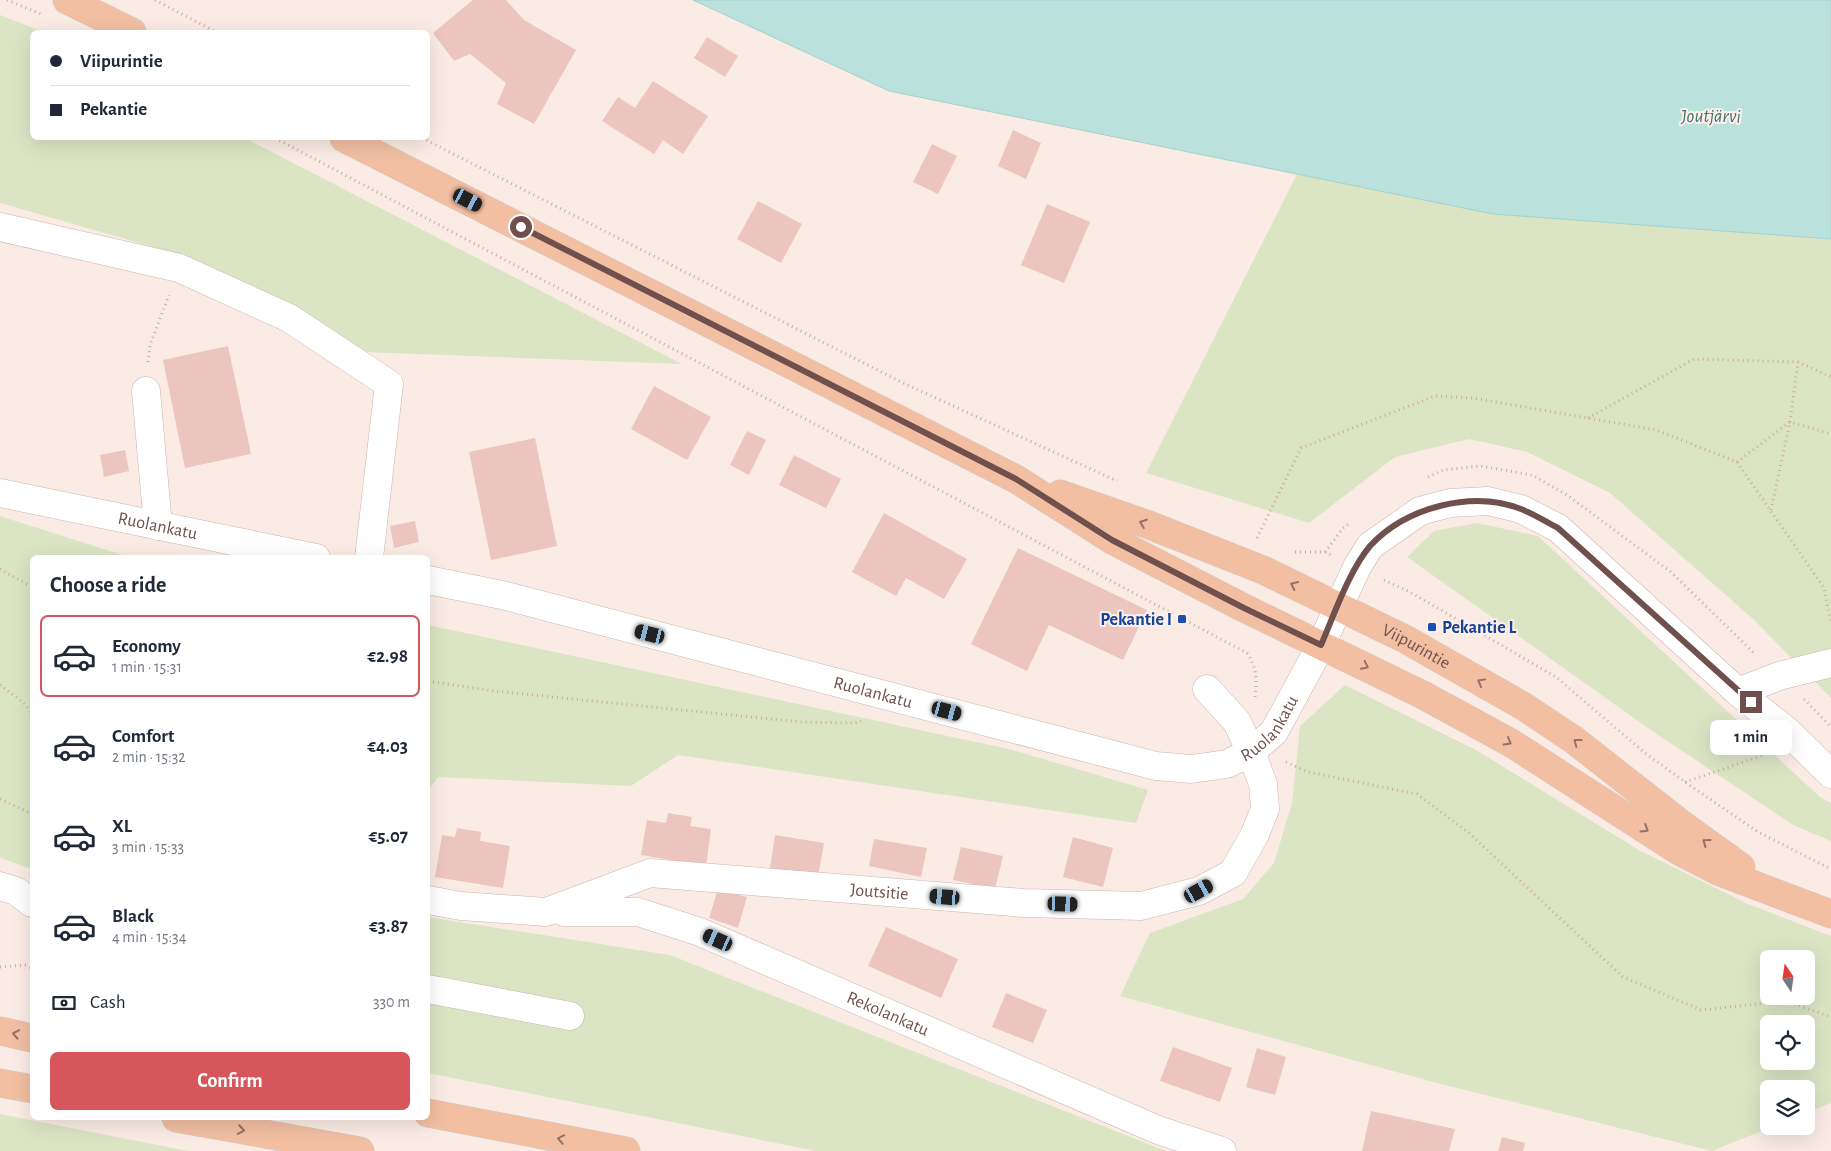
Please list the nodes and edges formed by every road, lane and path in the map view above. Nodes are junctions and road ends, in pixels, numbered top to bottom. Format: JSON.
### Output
{"nodes":[{"id":1,"x":67,"y":0,"type":"edge"},
{"id":2,"x":154,"y":0,"type":"edge"},
{"id":3,"x":128,"y":30,"type":"edge"},
{"id":4,"x":212,"y":30,"type":"edge"},
{"id":5,"x":278,"y":140,"type":"edge"},
{"id":6,"x":348,"y":140,"type":"edge"},
{"id":7,"x":0,"y":227,"type":"edge"},
{"id":8,"x":179,"y":268,"type":"junction"},
{"id":9,"x":1798,"y":362,"type":"junction"},
{"id":10,"x":1831,"y":377,"type":"edge"},
{"id":11,"x":146,"y":390,"type":"joint"},
{"id":12,"x":1587,"y":418,"type":"junction"},
{"id":13,"x":1790,"y":422,"type":"junction"},
{"id":14,"x":1831,"y":434,"type":"edge"},
{"id":15,"x":1737,"y":462,"type":"junction"},
{"id":16,"x":1016,"y":479,"type":"junction"},
{"id":17,"x":0,"y":493,"type":"edge"},
{"id":18,"x":1771,"y":511,"type":"junction"},
{"id":19,"x":158,"y":526,"type":"junction"},
{"id":20,"x":1255,"y":543,"type":"dead end"},
{"id":21,"x":301,"y":555,"type":"edge"},
{"id":22,"x":369,"y":555,"type":"edge"},
{"id":23,"x":0,"y":569,"type":"edge"},
{"id":24,"x":430,"y":580,"type":"edge"},
{"id":25,"x":30,"y":586,"type":"edge"},
{"id":26,"x":1338,"y":606,"type":"junction"},
{"id":27,"x":1831,"y":624,"type":"edge"},
{"id":28,"x":1321,"y":645,"type":"junction"},
{"id":29,"x":1831,"y":663,"type":"edge"},
{"id":30,"x":430,"y":681,"type":"edge"},
{"id":31,"x":0,"y":685,"type":"edge"},
{"id":32,"x":1207,"y":689,"type":"dead end"},
{"id":33,"x":1738,"y":692,"type":"junction"},
{"id":34,"x":30,"y":710,"type":"edge"},
{"id":35,"x":1815,"y":710,"type":"dead end"},
{"id":36,"x":864,"y":719,"type":"dead end"},
{"id":37,"x":1237,"y":722,"type":"junction"},
{"id":38,"x":1788,"y":732,"type":"junction"},
{"id":39,"x":1254,"y":750,"type":"junction"},
{"id":40,"x":1831,"y":774,"type":"edge"},
{"id":41,"x":1685,"y":782,"type":"dead end"},
{"id":42,"x":0,"y":799,"type":"edge"},
{"id":43,"x":30,"y":813,"type":"edge"},
{"id":44,"x":0,"y":886,"type":"edge"},
{"id":45,"x":1774,"y":891,"type":"junction"},
{"id":46,"x":430,"y":900,"type":"edge"},
{"id":47,"x":30,"y":902,"type":"edge"},
{"id":48,"x":546,"y":912,"type":"junction"},
{"id":49,"x":1831,"y":914,"type":"edge"},
{"id":50,"x":0,"y":966,"type":"edge"},
{"id":51,"x":30,"y":967,"type":"edge"},
{"id":52,"x":430,"y":989,"type":"edge"},
{"id":53,"x":570,"y":1016,"type":"dead end"},
{"id":54,"x":1831,"y":1017,"type":"edge"},
{"id":55,"x":0,"y":1031,"type":"edge"},
{"id":56,"x":30,"y":1038,"type":"edge"},
{"id":57,"x":0,"y":1082,"type":"edge"},
{"id":58,"x":30,"y":1089,"type":"edge"},
{"id":59,"x":430,"y":1113,"type":"edge"},
{"id":60,"x":187,"y":1120,"type":"edge"},
{"id":61,"x":360,"y":1151,"type":"edge"},
{"id":62,"x":626,"y":1151,"type":"edge"},
{"id":63,"x":1222,"y":1151,"type":"edge"}],
"edges":[{"from":1,"to":3,"type":"main road"},
{"from":2,"to":4,"type":"path"},
{"from":5,"to":37,"type":"path"},
{"from":6,"to":16,"type":"main road","name":"Viipurintie"},
{"from":7,"to":8,"type":"street"},
{"from":8,"to":11,"type":"path"},
{"from":8,"to":22,"type":"street"},
{"from":9,"to":10,"type":"path"},
{"from":9,"to":12,"type":"path"},
{"from":9,"to":13,"type":"path"},
{"from":11,"to":19,"type":"street"},
{"from":12,"to":15,"type":"path"},
{"from":12,"to":20,"type":"path"},
{"from":13,"to":14,"type":"path"},
{"from":13,"to":15,"type":"path"},
{"from":13,"to":18,"type":"path"},
{"from":15,"to":18,"type":"path"},
{"from":26,"to":16,"type":"main road","name":"Viipurintie","one_way":true},
{"from":16,"to":28,"type":"main road","name":"Viipurintie"},
{"from":17,"to":19,"type":"street","name":"Ruolankatu"},
{"from":18,"to":27,"type":"path"},
{"from":19,"to":21,"type":"street","name":"Ruolankatu"},
{"from":23,"to":25,"type":"path"},
{"from":24,"to":39,"type":"street","name":"Ruolankatu"},
{"from":26,"to":28,"type":"street","name":"Ruolankatu"},
{"from":26,"to":33,"type":"street","name":"Ruolankatu"},
{"from":45,"to":26,"type":"main road","name":"Viipurintie","one_way":true},
{"from":28,"to":39,"type":"street","name":"Ruolankatu"},
{"from":28,"to":45,"type":"main road","name":"Viipurintie","one_way":true},
{"from":29,"to":33,"type":"street"},
{"from":30,"to":36,"type":"path"},
{"from":31,"to":34,"type":"path"},
{"from":32,"to":37,"type":"street","name":"Joutsitie"},
{"from":33,"to":38,"type":"street","name":"Ruolankatu"},
{"from":35,"to":38,"type":"path"},
{"from":37,"to":39,"type":"street","name":"Joutsitie"},
{"from":38,"to":40,"type":"street","name":"Ruolankatu"},
{"from":38,"to":41,"type":"path"},
{"from":39,"to":48,"type":"street","name":"Joutsitie"},
{"from":39,"to":54,"type":"path"},
{"from":42,"to":43,"type":"path"},
{"from":44,"to":47,"type":"street"},
{"from":45,"to":49,"type":"main road","name":"Viipurintie"},
{"from":46,"to":48,"type":"street","name":"Joutsitie"},
{"from":48,"to":63,"type":"street","name":"Rekolankatu"},
{"from":50,"to":51,"type":"path"},
{"from":52,"to":53,"type":"street"},
{"from":56,"to":55,"type":"main road","one_way":true},
{"from":57,"to":58,"type":"main road"},
{"from":62,"to":59,"type":"main road","one_way":true},
{"from":60,"to":61,"type":"main road","one_way":true}]}
